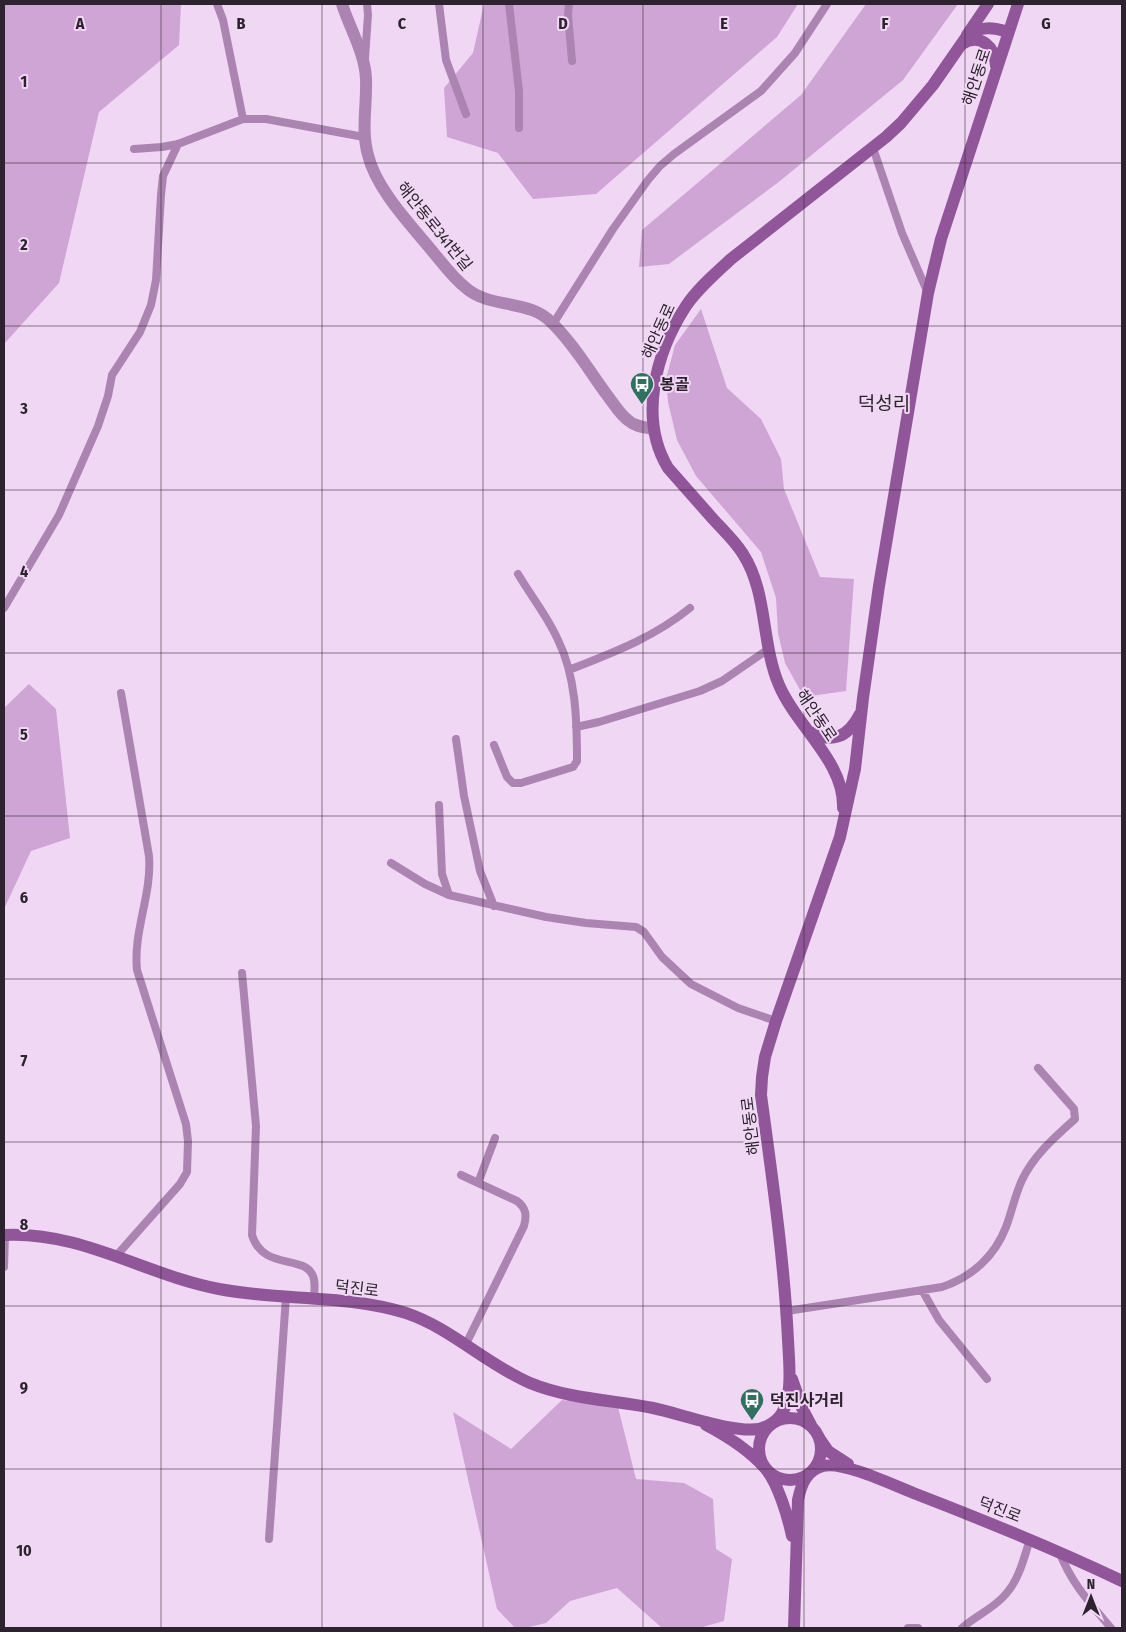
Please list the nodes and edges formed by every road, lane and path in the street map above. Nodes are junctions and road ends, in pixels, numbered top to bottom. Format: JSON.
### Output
{"nodes":[{"id":1,"x":217,"y":4,"type":"edge"},
{"id":2,"x":342,"y":4,"type":"edge"},
{"id":3,"x":367,"y":4,"type":"edge"},
{"id":4,"x":439,"y":4,"type":"edge"},
{"id":5,"x":509,"y":4,"type":"edge"},
{"id":6,"x":569,"y":4,"type":"edge"},
{"id":7,"x":827,"y":4,"type":"edge"},
{"id":8,"x":988,"y":4,"type":"edge"},
{"id":9,"x":1018,"y":4,"type":"edge"},
{"id":10,"x":1008,"y":32,"type":"junction"},
{"id":11,"x":962,"y":44,"type":"junction"},
{"id":12,"x":572,"y":61,"type":"dead end"},
{"id":13,"x":364,"y":65,"type":"junction"},
{"id":14,"x":996,"y":68,"type":"junction"},
{"id":15,"x":466,"y":114,"type":"dead end"},
{"id":16,"x":243,"y":119,"type":"junction"},
{"id":17,"x":519,"y":128,"type":"dead end"},
{"id":18,"x":364,"y":137,"type":"junction"},
{"id":19,"x":178,"y":144,"type":"junction"},
{"id":20,"x":873,"y":148,"type":"junction"},
{"id":21,"x":134,"y":149,"type":"dead end"},
{"id":22,"x":928,"y":293,"type":"junction"},
{"id":23,"x":553,"y":324,"type":"junction"},
{"id":24,"x":654,"y":429,"type":"junction"},
{"id":25,"x":518,"y":574,"type":"dead end"},
{"id":26,"x":4,"y":608,"type":"edge"},
{"id":27,"x":690,"y":608,"type":"dead end"},
{"id":28,"x":767,"y":650,"type":"junction"},
{"id":29,"x":569,"y":670,"type":"junction"},
{"id":30,"x":121,"y":694,"type":"dead end"},
{"id":31,"x":862,"y":709,"type":"junction"},
{"id":32,"x":576,"y":727,"type":"junction"},
{"id":33,"x":806,"y":729,"type":"junction"},
{"id":34,"x":456,"y":739,"type":"dead end"},
{"id":35,"x":494,"y":746,"type":"dead end"},
{"id":36,"x":438,"y":805,"type":"dead end"},
{"id":37,"x":840,"y":837,"type":"junction"},
{"id":38,"x":392,"y":863,"type":"dead end"},
{"id":39,"x":449,"y":895,"type":"junction"},
{"id":40,"x":494,"y":906,"type":"junction"},
{"id":41,"x":242,"y":973,"type":"dead end"},
{"id":42,"x":776,"y":1021,"type":"junction"},
{"id":43,"x":1038,"y":1068,"type":"dead end"},
{"id":44,"x":495,"y":1138,"type":"dead end"},
{"id":45,"x":461,"y":1175,"type":"dead end"},
{"id":46,"x":478,"y":1183,"type":"junction"},
{"id":47,"x":4,"y":1235,"type":"edge"},
{"id":48,"x":117,"y":1255,"type":"junction"},
{"id":49,"x":4,"y":1267,"type":"edge"},
{"id":50,"x":922,"y":1290,"type":"junction"},
{"id":51,"x":286,"y":1297,"type":"junction"},
{"id":52,"x":314,"y":1299,"type":"junction"},
{"id":53,"x":786,"y":1311,"type":"junction"},
{"id":54,"x":466,"y":1344,"type":"junction"},
{"id":55,"x":789,"y":1362,"type":"junction"},
{"id":56,"x":986,"y":1379,"type":"dead end"},
{"id":57,"x":692,"y":1417,"type":"junction"},
{"id":58,"x":776,"y":1421,"type":"junction"},
{"id":59,"x":816,"y":1432,"type":"junction"},
{"id":60,"x":766,"y":1469,"type":"junction"},
{"id":61,"x":863,"y":1473,"type":"junction"},
{"id":62,"x":807,"y":1475,"type":"junction"},
{"id":63,"x":269,"y":1538,"type":"dead end"},
{"id":64,"x":1030,"y":1539,"type":"junction"},
{"id":65,"x":1059,"y":1551,"type":"junction"},
{"id":66,"x":796,"y":1558,"type":"junction"},
{"id":67,"x":1122,"y":1581,"type":"edge"},
{"id":68,"x":794,"y":1628,"type":"edge"},
{"id":69,"x":908,"y":1628,"type":"edge"},
{"id":70,"x":918,"y":1628,"type":"edge"},
{"id":71,"x":962,"y":1628,"type":"edge"},
{"id":72,"x":1111,"y":1628,"type":"edge"}],
"edges":[{"from":1,"to":16,"type":"lane"},
{"from":2,"to":13,"type":"street","name":"해안동로341번길"},
{"from":3,"to":13,"type":"lane"},
{"from":4,"to":15,"type":"lane"},
{"from":5,"to":17,"type":"lane"},
{"from":6,"to":12,"type":"lane"},
{"from":7,"to":23,"type":"lane"},
{"from":8,"to":11,"type":"street"},
{"from":9,"to":10,"type":"street","name":"해안동로"},
{"from":10,"to":11,"type":"street","name":"해안동로"},
{"from":10,"to":14,"type":"street","name":"해안동로"},
{"from":11,"to":14,"type":"street"},
{"from":11,"to":20,"type":"street","name":"해안동로"},
{"from":13,"to":18,"type":"street","name":"해안동로341번길"},
{"from":14,"to":22,"type":"street","name":"해안동로"},
{"from":16,"to":18,"type":"lane"},
{"from":16,"to":19,"type":"lane"},
{"from":18,"to":23,"type":"street","name":"해안동로341번길"},
{"from":19,"to":21,"type":"lane"},
{"from":19,"to":26,"type":"lane"},
{"from":20,"to":22,"type":"lane"},
{"from":20,"to":24,"type":"street","name":"해안동로"},
{"from":22,"to":31,"type":"street","name":"해안동로"},
{"from":23,"to":24,"type":"street","name":"해안동로341번길"},
{"from":24,"to":28,"type":"street","name":"해안동로"},
{"from":25,"to":29,"type":"lane"},
{"from":27,"to":29,"type":"lane"},
{"from":28,"to":32,"type":"lane"},
{"from":28,"to":33,"type":"street","name":"해안동로"},
{"from":29,"to":32,"type":"lane"},
{"from":30,"to":48,"type":"lane"},
{"from":31,"to":33,"type":"street"},
{"from":31,"to":37,"type":"street","name":"해안동로"},
{"from":32,"to":35,"type":"lane"},
{"from":33,"to":37,"type":"street","name":"해안동로"},
{"from":34,"to":40,"type":"lane"},
{"from":36,"to":39,"type":"lane"},
{"from":37,"to":42,"type":"street","name":"해안동로"},
{"from":38,"to":39,"type":"lane"},
{"from":39,"to":40,"type":"lane"},
{"from":40,"to":42,"type":"lane"},
{"from":41,"to":52,"type":"lane"},
{"from":42,"to":53,"type":"street","name":"해안동로"},
{"from":43,"to":50,"type":"lane"},
{"from":44,"to":46,"type":"lane"},
{"from":45,"to":46,"type":"lane"},
{"from":46,"to":54,"type":"lane"},
{"from":47,"to":48,"type":"street","name":"덕진로"},
{"from":47,"to":49,"type":"lane"},
{"from":48,"to":51,"type":"street","name":"덕진로"},
{"from":50,"to":53,"type":"lane"},
{"from":50,"to":56,"type":"lane"},
{"from":51,"to":52,"type":"street","name":"덕진로"},
{"from":51,"to":63,"type":"lane"},
{"from":52,"to":54,"type":"street","name":"덕진로"},
{"from":53,"to":55,"type":"street","name":"해안동로"},
{"from":54,"to":57,"type":"street","name":"덕진로"},
{"from":55,"to":58,"type":"street","name":"해안동로"},
{"from":55,"to":59,"type":"street","name":"해안동로"},
{"from":57,"to":58,"type":"street","name":"덕진로"},
{"from":57,"to":60,"type":"street"},
{"from":58,"to":59,"type":"street"},
{"from":58,"to":60,"type":"street"},
{"from":59,"to":61,"type":"street"},
{"from":59,"to":62,"type":"street"},
{"from":60,"to":62,"type":"street"},
{"from":60,"to":66,"type":"street"},
{"from":61,"to":62,"type":"street"},
{"from":61,"to":64,"type":"street","name":"덕진로"},
{"from":62,"to":66,"type":"street"},
{"from":64,"to":65,"type":"street","name":"덕진로"},
{"from":64,"to":71,"type":"lane"},
{"from":65,"to":67,"type":"street","name":"덕진로"},
{"from":65,"to":72,"type":"lane"},
{"from":66,"to":68,"type":"street"},
{"from":69,"to":70,"type":"lane"}]}
